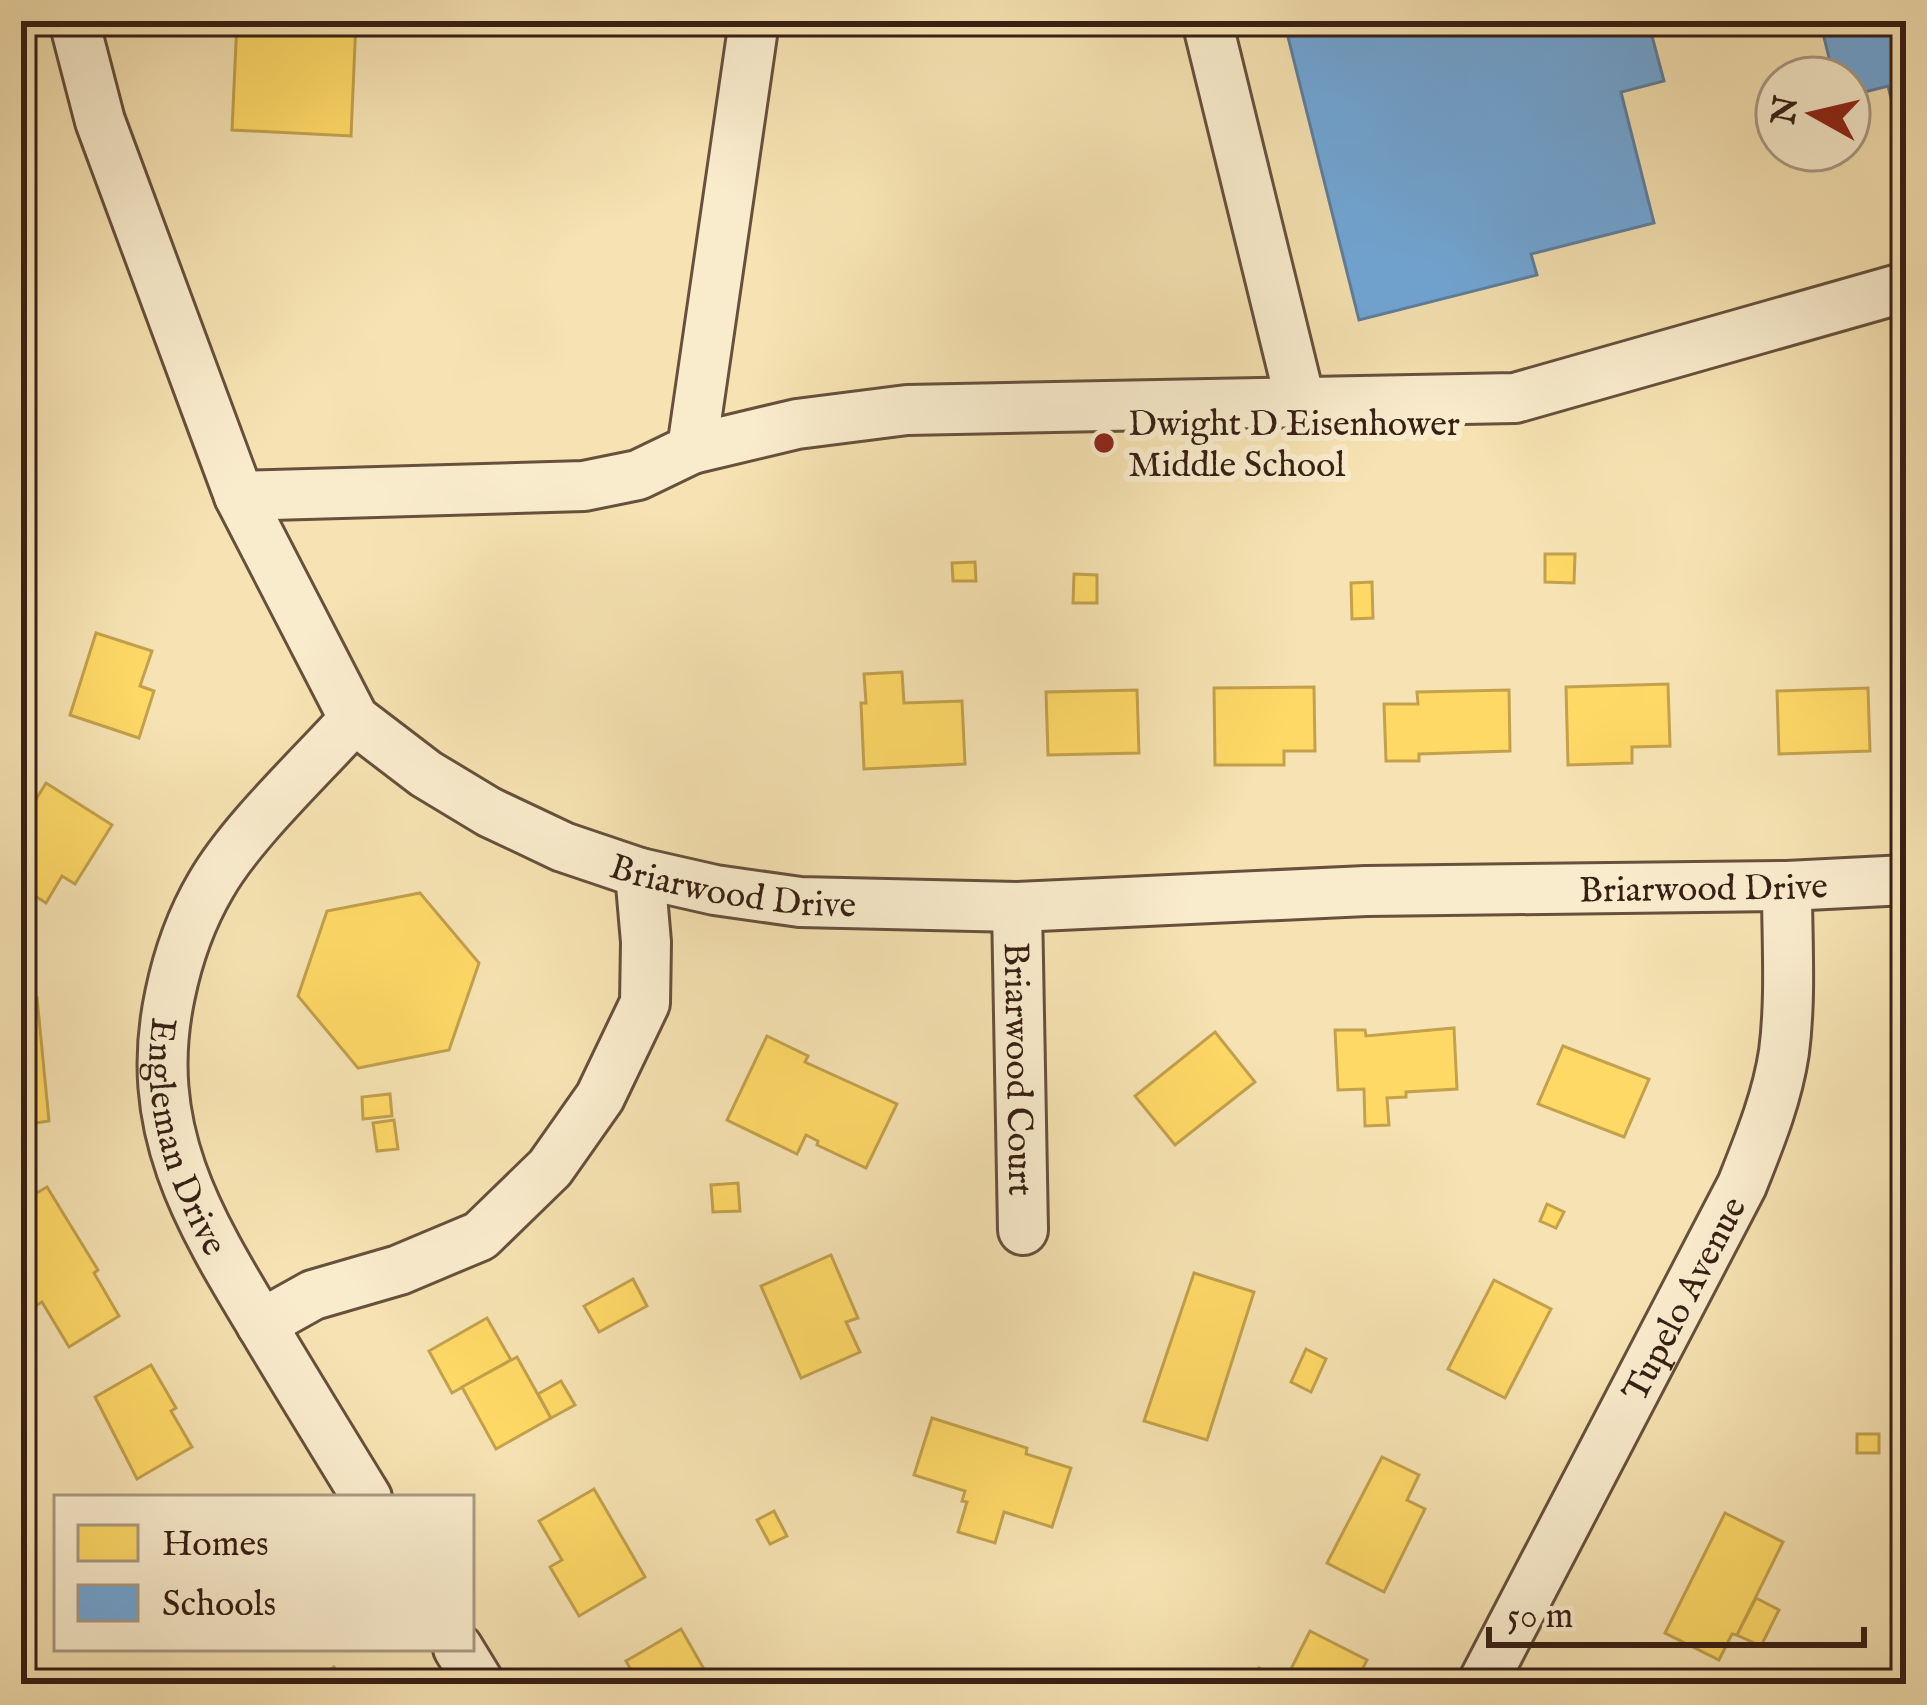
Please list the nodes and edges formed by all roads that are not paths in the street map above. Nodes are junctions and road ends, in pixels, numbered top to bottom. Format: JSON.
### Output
{"nodes":[{"id":1,"x":74,"y":21,"type":"edge"},
{"id":2,"x":754,"y":21,"type":"edge"},
{"id":3,"x":1207,"y":21,"type":"edge"},
{"id":4,"x":1906,"y":287,"type":"edge"},
{"id":5,"x":1300,"y":400,"type":"junction"},
{"id":6,"x":692,"y":449,"type":"junction"},
{"id":7,"x":239,"y":496,"type":"junction"},
{"id":8,"x":354,"y":719,"type":"junction"},
{"id":9,"x":640,"y":873,"type":"junction"},
{"id":10,"x":1906,"y":880,"type":"edge"},
{"id":11,"x":1787,"y":886,"type":"junction"},
{"id":12,"x":1017,"y":907,"type":"junction"},
{"id":13,"x":1023,"y":1230,"type":"dead end"},
{"id":14,"x":261,"y":1324,"type":"junction"},
{"id":15,"x":365,"y":1495,"type":"edge"},
{"id":16,"x":460,"y":1651,"type":"edge"},
{"id":17,"x":480,"y":1684,"type":"edge"},
{"id":18,"x":1483,"y":1684,"type":"edge"}],
"edges":[{"from":1,"to":7,"type":"street","name":"Briarwood Drive"},
{"from":2,"to":6,"type":"street"},
{"from":3,"to":5,"type":"street"},
{"from":4,"to":5,"type":"street"},
{"from":5,"to":6,"type":"street"},
{"from":6,"to":7,"type":"street"},
{"from":7,"to":8,"type":"street","name":"Briarwood Drive"},
{"from":8,"to":9,"type":"street","name":"Briarwood Drive"},
{"from":8,"to":14,"type":"street","name":"Engleman Drive"},
{"from":9,"to":12,"type":"street","name":"Briarwood Drive"},
{"from":9,"to":14,"type":"street"},
{"from":10,"to":11,"type":"street","name":"Briarwood Drive"},
{"from":11,"to":12,"type":"street","name":"Briarwood Drive"},
{"from":11,"to":18,"type":"street","name":"Tupelo Avenue"},
{"from":12,"to":13,"type":"street","name":"Briarwood Court"},
{"from":14,"to":15,"type":"street","name":"Engleman Drive"},
{"from":16,"to":17,"type":"street"}]}
